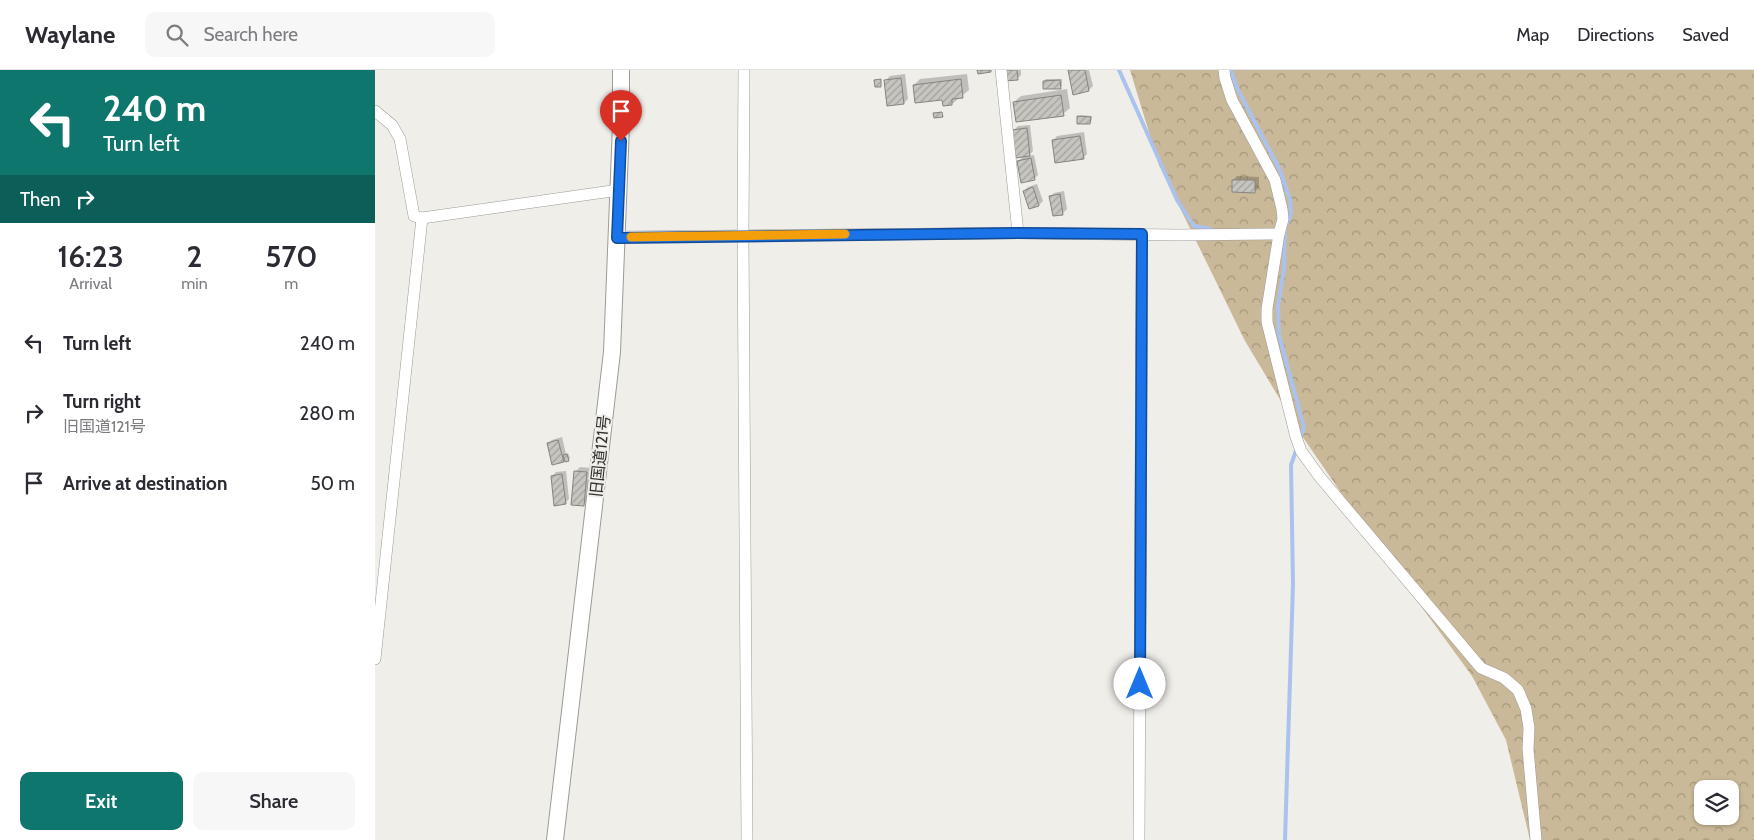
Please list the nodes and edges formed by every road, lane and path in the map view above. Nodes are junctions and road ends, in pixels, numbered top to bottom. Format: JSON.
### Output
{"nodes":[{"id":1,"x":621,"y":70,"type":"edge"},
{"id":2,"x":744,"y":70,"type":"edge"},
{"id":3,"x":1001,"y":70,"type":"edge"},
{"id":4,"x":1224,"y":70,"type":"edge"},
{"id":5,"x":375,"y":111,"type":"edge"},
{"id":6,"x":619,"y":190,"type":"junction"},
{"id":7,"x":422,"y":218,"type":"junction"},
{"id":8,"x":1018,"y":233,"type":"junction"},
{"id":9,"x":1142,"y":234,"type":"junction"},
{"id":10,"x":1279,"y":234,"type":"junction"},
{"id":11,"x":743,"y":235,"type":"junction"},
{"id":12,"x":617,"y":238,"type":"junction"},
{"id":13,"x":375,"y":660,"type":"edge"},
{"id":14,"x":555,"y":840,"type":"edge"},
{"id":15,"x":747,"y":840,"type":"edge"},
{"id":16,"x":1139,"y":840,"type":"edge"},
{"id":17,"x":1536,"y":840,"type":"edge"}],
"edges":[{"from":1,"to":6,"type":"street","name":"旧国道121号"},
{"from":2,"to":11,"type":"street"},
{"from":3,"to":8,"type":"street"},
{"from":4,"to":10,"type":"street"},
{"from":5,"to":7,"type":"street"},
{"from":6,"to":7,"type":"street"},
{"from":6,"to":12,"type":"street","name":"旧国道121号"},
{"from":7,"to":13,"type":"street"},
{"from":8,"to":9,"type":"street"},
{"from":8,"to":11,"type":"street"},
{"from":9,"to":10,"type":"street"},
{"from":9,"to":16,"type":"street"},
{"from":10,"to":17,"type":"street"},
{"from":11,"to":12,"type":"street"},
{"from":11,"to":15,"type":"street"},
{"from":12,"to":14,"type":"street","name":"旧国道121号"}]}
